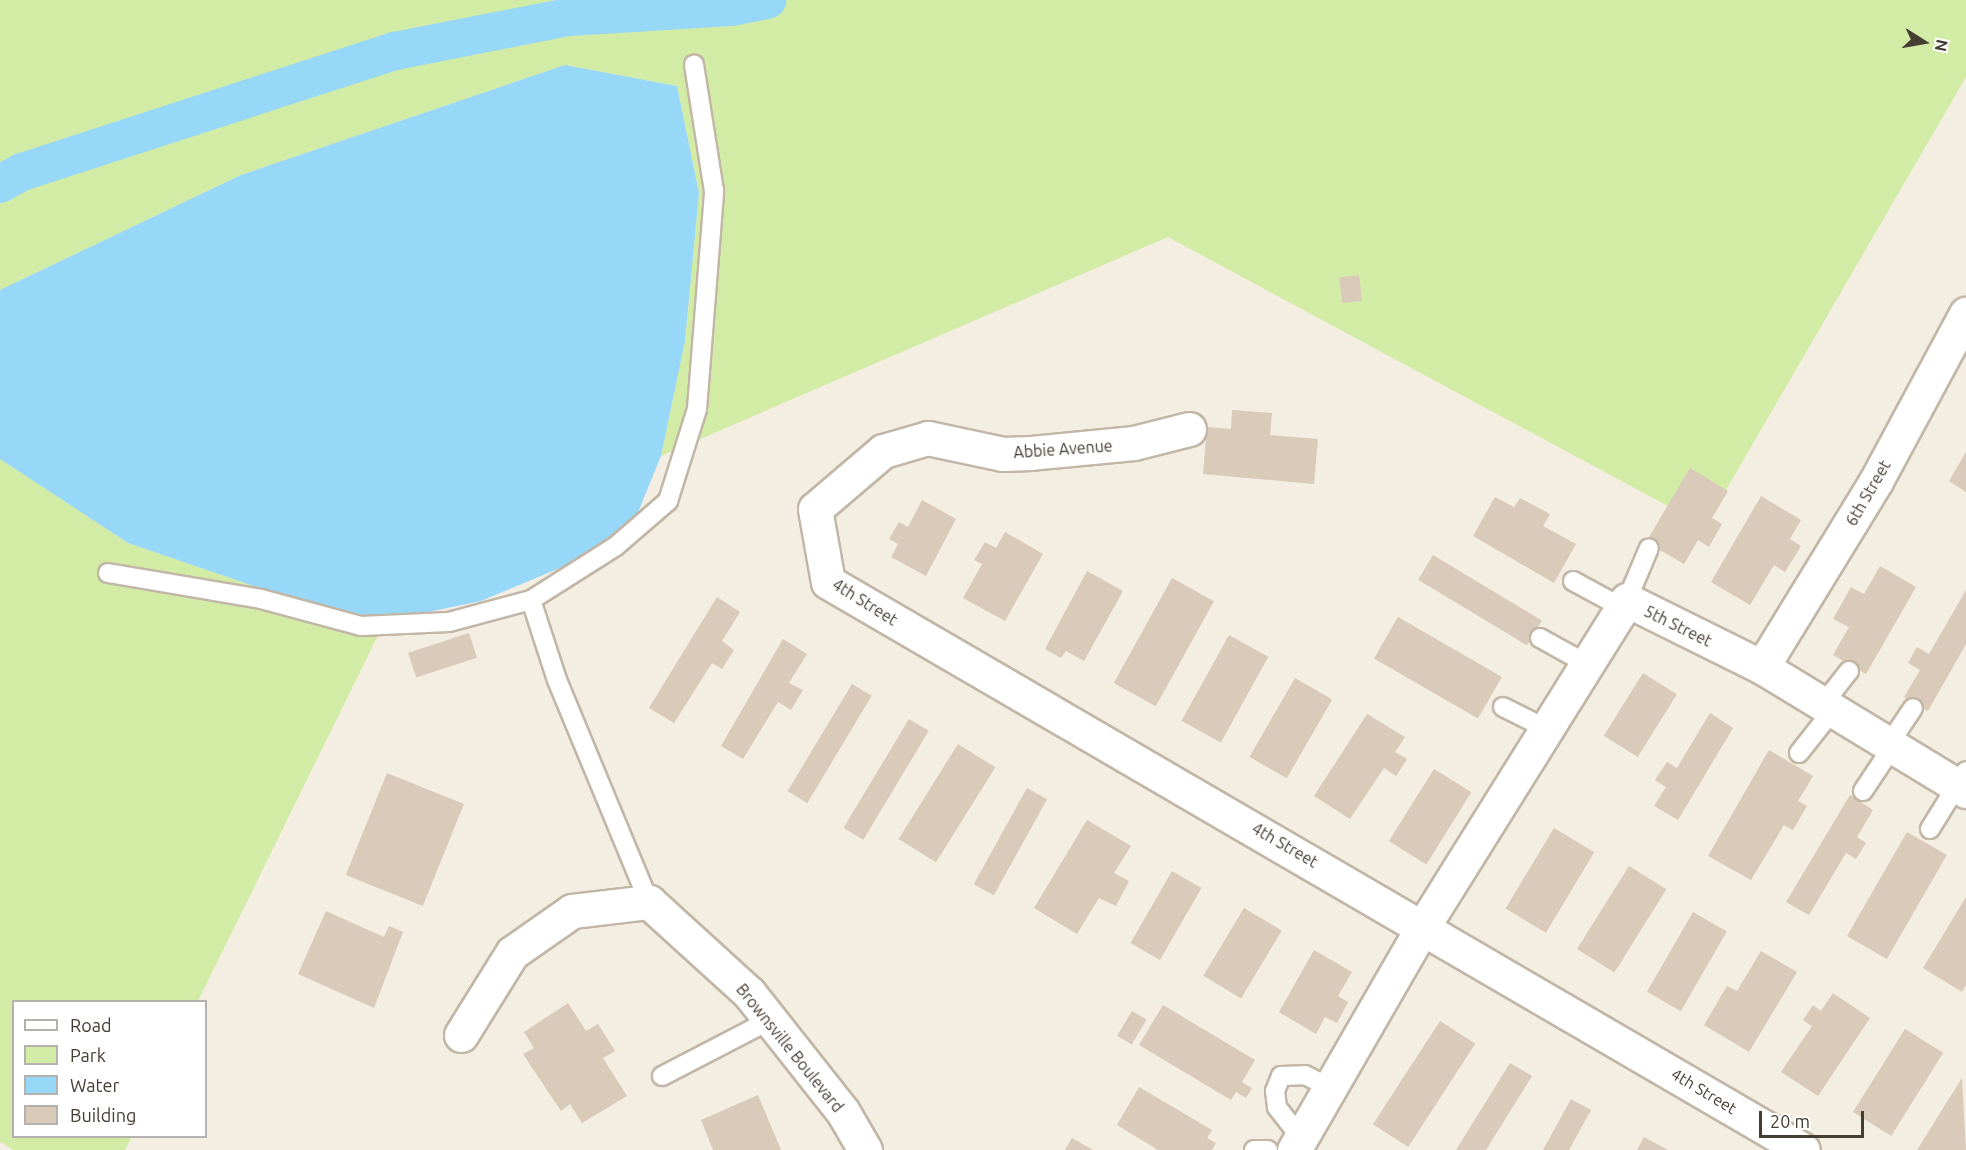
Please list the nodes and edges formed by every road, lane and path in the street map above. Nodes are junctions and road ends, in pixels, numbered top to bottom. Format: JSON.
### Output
{"nodes":[{"id":1,"x":694,"y":65,"type":"dead end"},
{"id":2,"x":1966,"y":314,"type":"edge"},
{"id":3,"x":1189,"y":429,"type":"dead end"},
{"id":4,"x":815,"y":509,"type":"joint"},
{"id":5,"x":1648,"y":548,"type":"dead end"},
{"id":6,"x":108,"y":573,"type":"dead end"},
{"id":7,"x":1573,"y":581,"type":"dead end"},
{"id":8,"x":531,"y":600,"type":"junction"},
{"id":9,"x":1625,"y":604,"type":"junction"},
{"id":10,"x":1540,"y":638,"type":"dead end"},
{"id":11,"x":1587,"y":664,"type":"junction"},
{"id":12,"x":1762,"y":667,"type":"junction"},
{"id":13,"x":1849,"y":671,"type":"dead end"},
{"id":14,"x":1503,"y":707,"type":"dead end"},
{"id":15,"x":1828,"y":707,"type":"junction"},
{"id":16,"x":1913,"y":708,"type":"dead end"},
{"id":17,"x":1547,"y":729,"type":"junction"},
{"id":18,"x":1891,"y":745,"type":"junction"},
{"id":19,"x":1799,"y":753,"type":"dead end"},
{"id":20,"x":1963,"y":782,"type":"edge"},
{"id":21,"x":1863,"y":791,"type":"dead end"},
{"id":22,"x":1930,"y":829,"type":"dead end"},
{"id":23,"x":649,"y":902,"type":"junction"},
{"id":24,"x":1424,"y":925,"type":"junction"},
{"id":25,"x":770,"y":1020,"type":"junction"},
{"id":26,"x":461,"y":1035,"type":"dead end"},
{"id":27,"x":662,"y":1076,"type":"dead end"},
{"id":28,"x":1330,"y":1088,"type":"junction"},
{"id":29,"x":1297,"y":1144,"type":"edge"},
{"id":30,"x":865,"y":1150,"type":"edge"},
{"id":31,"x":1254,"y":1150,"type":"edge"},
{"id":32,"x":1268,"y":1150,"type":"edge"},
{"id":33,"x":1803,"y":1150,"type":"edge"}],
"edges":[{"from":1,"to":8,"type":"lane"},
{"from":2,"to":12,"type":"street","name":"6th Street"},
{"from":3,"to":4,"type":"street","name":"Abbie Avenue"},
{"from":4,"to":24,"type":"street","name":"4th Street"},
{"from":5,"to":9,"type":"lane"},
{"from":6,"to":8,"type":"lane"},
{"from":7,"to":9,"type":"lane"},
{"from":8,"to":23,"type":"lane"},
{"from":9,"to":11,"type":"street","name":"5th Street"},
{"from":9,"to":12,"type":"street","name":"5th Street"},
{"from":10,"to":11,"type":"lane"},
{"from":11,"to":17,"type":"street","name":"5th Street"},
{"from":12,"to":15,"type":"street","name":"5th Street"},
{"from":13,"to":15,"type":"lane"},
{"from":14,"to":17,"type":"lane"},
{"from":15,"to":18,"type":"street","name":"5th Street"},
{"from":15,"to":19,"type":"lane"},
{"from":16,"to":18,"type":"lane"},
{"from":17,"to":24,"type":"street","name":"5th Street"},
{"from":18,"to":20,"type":"street","name":"5th Street"},
{"from":18,"to":21,"type":"lane"},
{"from":20,"to":22,"type":"lane"},
{"from":23,"to":25,"type":"street","name":"Brownsville Boulevard"},
{"from":23,"to":26,"type":"street"},
{"from":24,"to":28,"type":"street","name":"5th Street"},
{"from":24,"to":33,"type":"street","name":"4th Street"},
{"from":25,"to":27,"type":"lane"},
{"from":25,"to":30,"type":"street","name":"Brownsville Boulevard"},
{"from":28,"to":29,"type":"street","name":"5th Street"},
{"from":28,"to":29,"type":"lane"},
{"from":31,"to":32,"type":"lane"}]}
